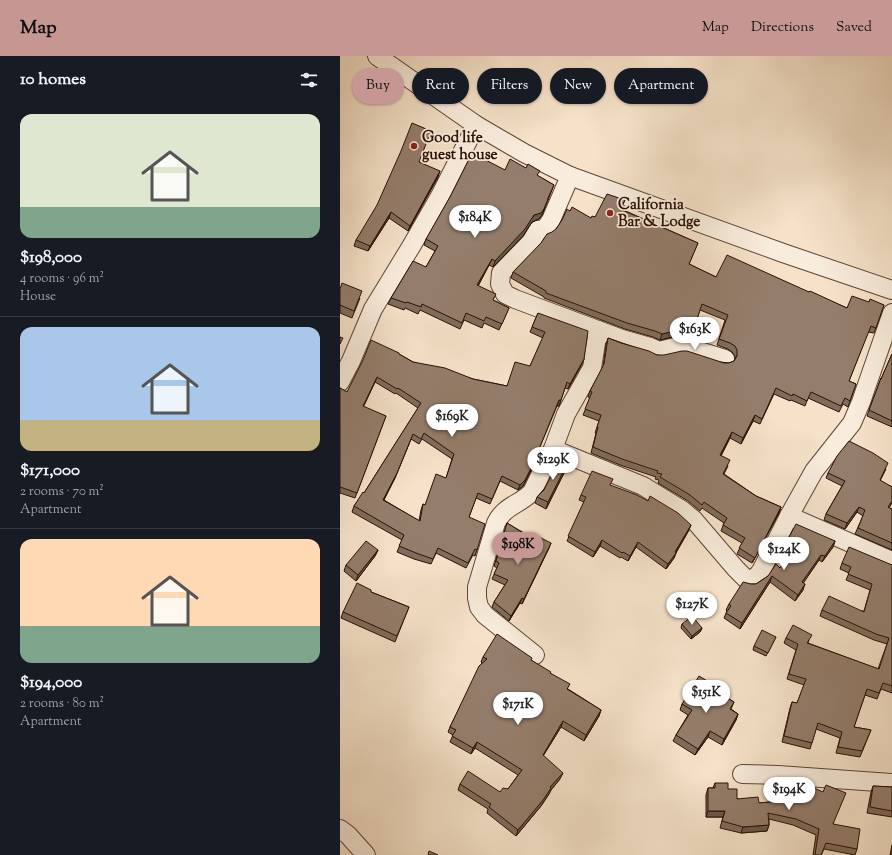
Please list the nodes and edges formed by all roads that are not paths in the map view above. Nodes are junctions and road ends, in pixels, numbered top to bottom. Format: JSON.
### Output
{"nodes":[{"id":1,"x":377,"y":56,"type":"edge"},
{"id":2,"x":476,"y":125,"type":"junction"},
{"id":3,"x":570,"y":176,"type":"junction"},
{"id":4,"x":892,"y":290,"type":"edge"},
{"id":5,"x":892,"y":313,"type":"edge"},
{"id":6,"x":598,"y":330,"type":"junction"},
{"id":7,"x":725,"y":359,"type":"dead end"},
{"id":8,"x":340,"y":382,"type":"edge"},
{"id":9,"x":553,"y":449,"type":"junction"},
{"id":10,"x":789,"y":516,"type":"junction"},
{"id":11,"x":892,"y":561,"type":"edge"},
{"id":12,"x":535,"y":655,"type":"dead end"},
{"id":13,"x":742,"y":774,"type":"dead end"},
{"id":14,"x":892,"y":783,"type":"edge"},
{"id":15,"x":340,"y":829,"type":"edge"},
{"id":16,"x":366,"y":855,"type":"edge"}],
"edges":[{"from":1,"to":2,"type":"street"},
{"from":2,"to":3,"type":"street"},
{"from":2,"to":8,"type":"street"},
{"from":3,"to":4,"type":"street"},
{"from":3,"to":6,"type":"street"},
{"from":5,"to":10,"type":"street"},
{"from":6,"to":7,"type":"street"},
{"from":6,"to":9,"type":"street"},
{"from":9,"to":10,"type":"street"},
{"from":9,"to":12,"type":"street"},
{"from":10,"to":11,"type":"street"},
{"from":13,"to":14,"type":"street"},
{"from":15,"to":16,"type":"street"}]}
